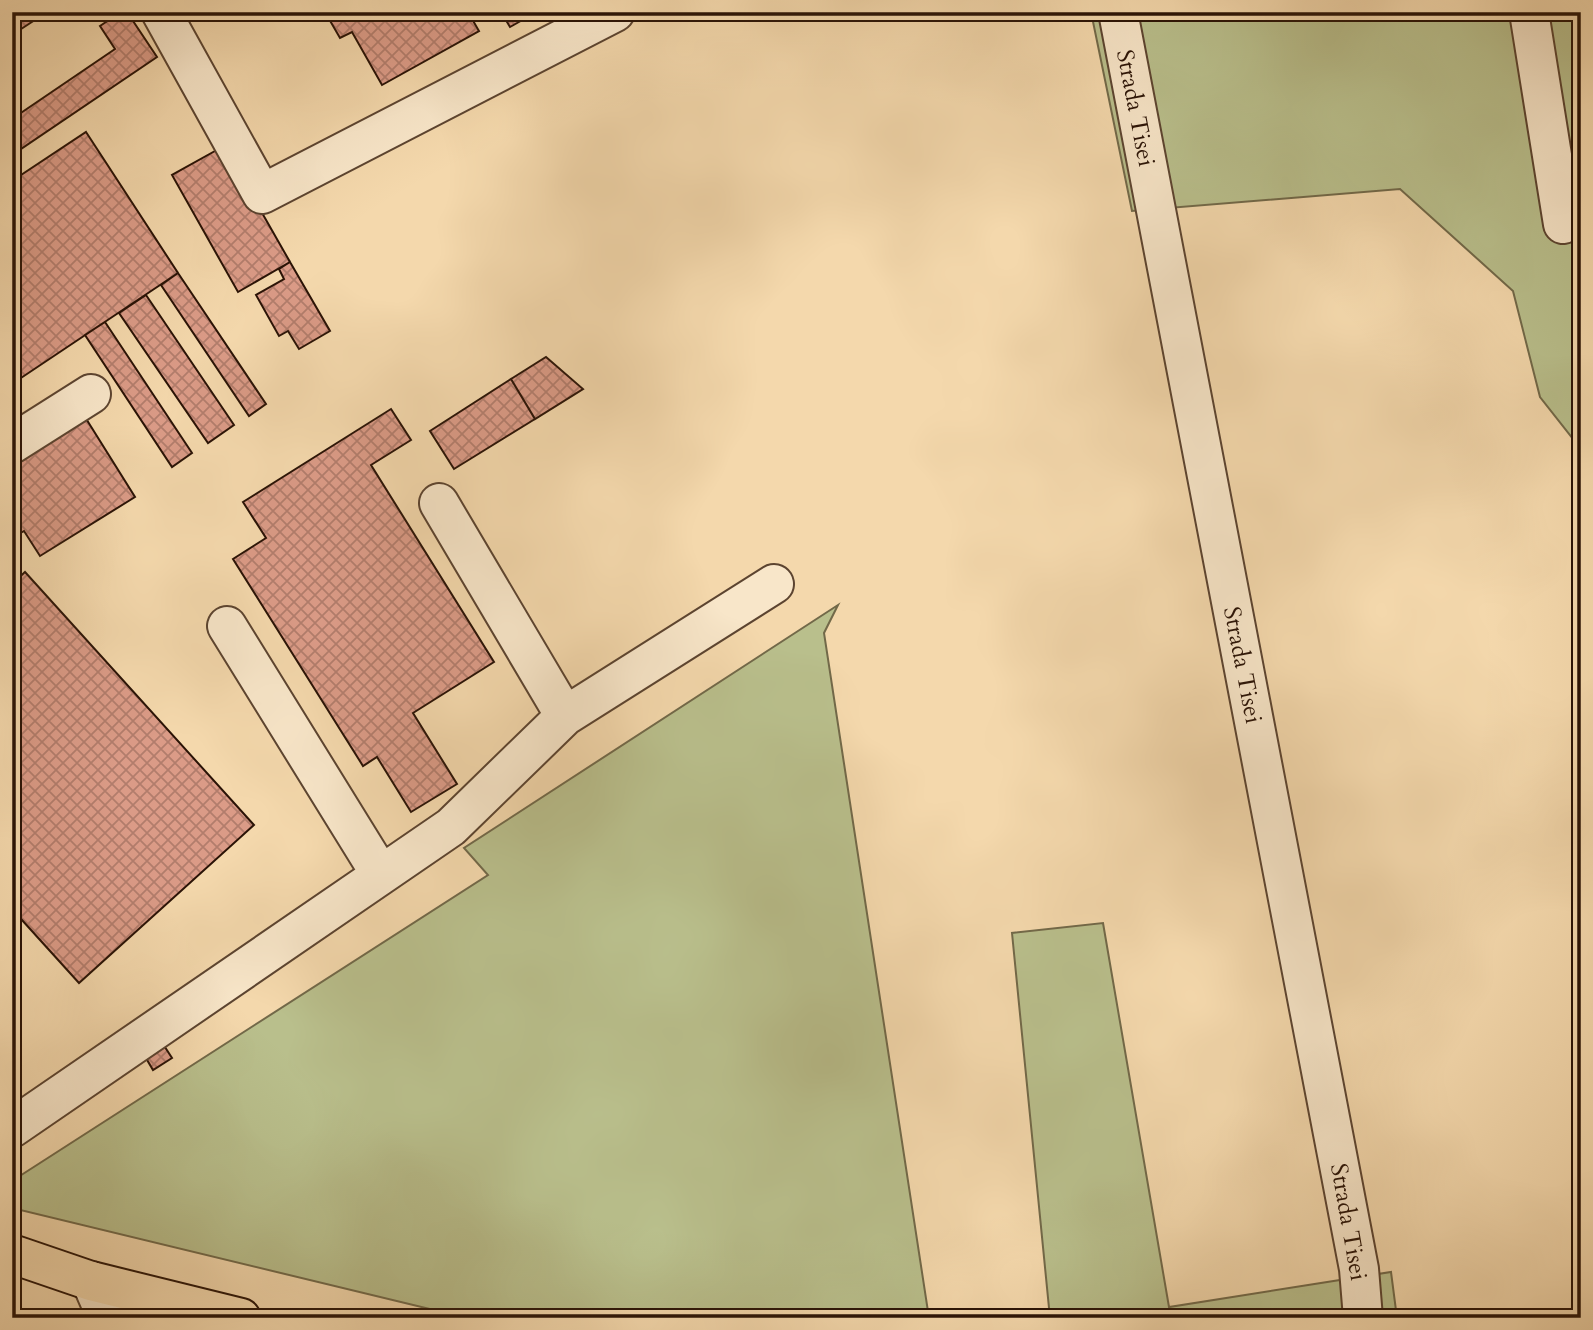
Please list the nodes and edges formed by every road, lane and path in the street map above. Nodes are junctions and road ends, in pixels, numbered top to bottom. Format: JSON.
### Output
{"nodes":[{"id":1,"x":161,"y":12,"type":"edge"},
{"id":2,"x":615,"y":12,"type":"edge"},
{"id":3,"x":1118,"y":12,"type":"edge"},
{"id":4,"x":1530,"y":12,"type":"edge"},
{"id":5,"x":1563,"y":225,"type":"dead end"},
{"id":6,"x":91,"y":394,"type":"dead end"},
{"id":7,"x":12,"y":444,"type":"edge"},
{"id":8,"x":439,"y":503,"type":"dead end"},
{"id":9,"x":774,"y":584,"type":"dead end"},
{"id":10,"x":227,"y":626,"type":"dead end"},
{"id":11,"x":565,"y":716,"type":"junction"},
{"id":12,"x":381,"y":875,"type":"junction"},
{"id":13,"x":12,"y":1128,"type":"edge"},
{"id":14,"x":12,"y":1254,"type":"edge"},
{"id":15,"x":91,"y":1281,"type":"junction"},
{"id":16,"x":107,"y":1318,"type":"edge"},
{"id":17,"x":241,"y":1318,"type":"edge"},
{"id":18,"x":1363,"y":1318,"type":"edge"}],
"edges":[{"from":1,"to":2,"type":"lane"},
{"from":3,"to":18,"type":"lane","name":"Strada Tisei"},
{"from":4,"to":5,"type":"lane"},
{"from":6,"to":7,"type":"lane"},
{"from":8,"to":11,"type":"lane"},
{"from":9,"to":11,"type":"lane"},
{"from":10,"to":12,"type":"lane"},
{"from":11,"to":12,"type":"lane"},
{"from":12,"to":13,"type":"lane"},
{"from":14,"to":15,"type":"main road"},
{"from":15,"to":16,"type":"lane"},
{"from":15,"to":17,"type":"main road"}]}
